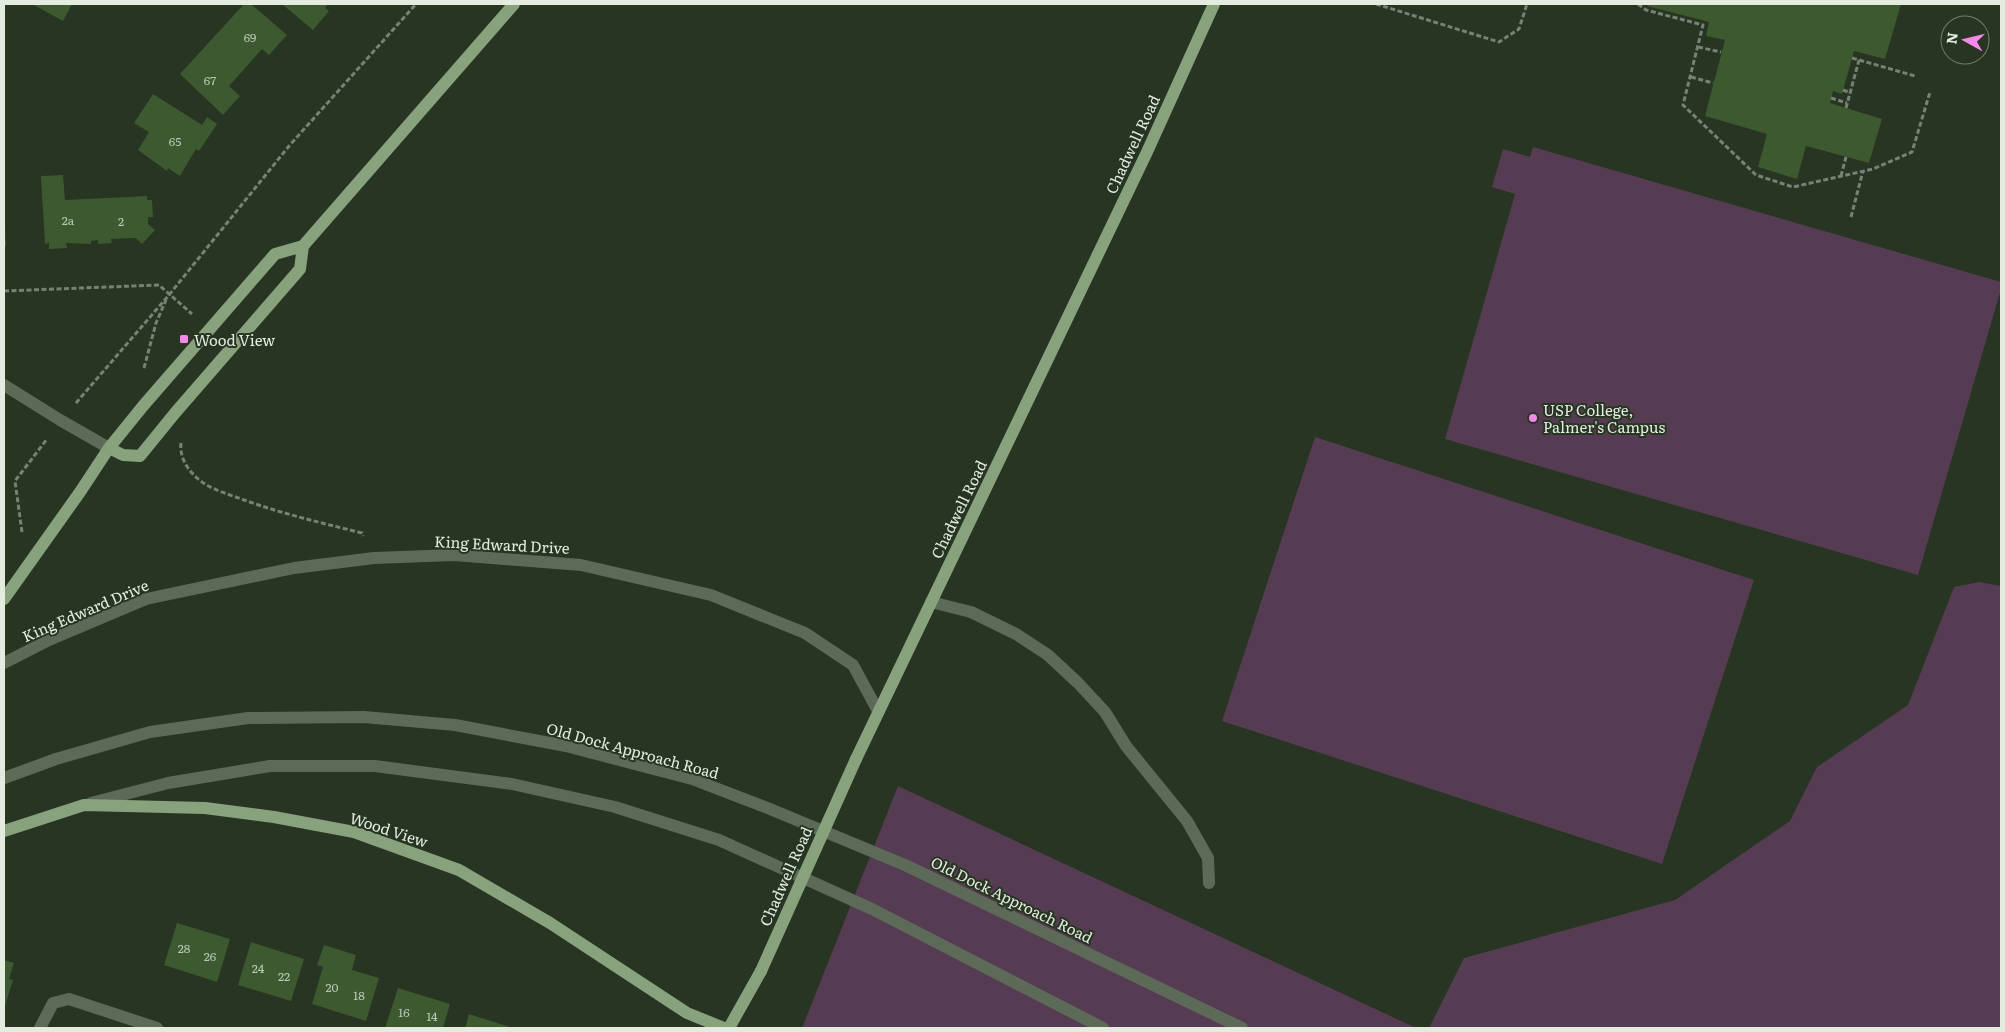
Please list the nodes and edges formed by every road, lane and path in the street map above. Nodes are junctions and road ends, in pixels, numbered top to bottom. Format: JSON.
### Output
{"nodes":[{"id":1,"x":416,"y":4,"type":"edge"},
{"id":2,"x":514,"y":4,"type":"edge"},
{"id":3,"x":1214,"y":4,"type":"edge"},
{"id":4,"x":1376,"y":4,"type":"edge"},
{"id":5,"x":1526,"y":4,"type":"edge"},
{"id":6,"x":1638,"y":4,"type":"edge"},
{"id":7,"x":1698,"y":47,"type":"junction"},
{"id":8,"x":1721,"y":52,"type":"dead end"},
{"id":9,"x":1852,"y":58,"type":"dead end"},
{"id":10,"x":1860,"y":60,"type":"junction"},
{"id":11,"x":1914,"y":76,"type":"dead end"},
{"id":12,"x":1691,"y":77,"type":"junction"},
{"id":13,"x":1713,"y":83,"type":"dead end"},
{"id":14,"x":1843,"y":90,"type":"dead end"},
{"id":15,"x":1930,"y":92,"type":"dead end"},
{"id":16,"x":1851,"y":93,"type":"junction"},
{"id":17,"x":1831,"y":98,"type":"dead end"},
{"id":18,"x":1848,"y":103,"type":"junction"},
{"id":19,"x":1846,"y":108,"type":"dead end"},
{"id":20,"x":1846,"y":157,"type":"dead end"},
{"id":21,"x":1863,"y":171,"type":"junction"},
{"id":22,"x":1840,"y":176,"type":"junction"},
{"id":23,"x":1850,"y":217,"type":"dead end"},
{"id":24,"x":303,"y":246,"type":"junction"},
{"id":25,"x":4,"y":291,"type":"edge"},
{"id":26,"x":169,"y":295,"type":"junction"},
{"id":27,"x":194,"y":316,"type":"dead end"},
{"id":28,"x":4,"y":385,"type":"edge"},
{"id":29,"x":75,"y":403,"type":"dead end"},
{"id":30,"x":144,"y":406,"type":"junction"},
{"id":31,"x":182,"y":436,"type":"dead end"},
{"id":32,"x":46,"y":440,"type":"dead end"},
{"id":33,"x":109,"y":448,"type":"junction"},
{"id":34,"x":374,"y":558,"type":"junction"},
{"id":35,"x":26,"y":568,"type":"junction"},
{"id":36,"x":4,"y":599,"type":"edge"},
{"id":37,"x":931,"y":602,"type":"junction"},
{"id":38,"x":4,"y":663,"type":"edge"},
{"id":39,"x":878,"y":711,"type":"junction"},
{"id":40,"x":4,"y":778,"type":"edge"},
{"id":41,"x":84,"y":805,"type":"junction"},
{"id":42,"x":4,"y":831,"type":"edge"},
{"id":43,"x":1209,"y":883,"type":"dead end"},
{"id":44,"x":40,"y":1028,"type":"edge"},
{"id":45,"x":157,"y":1028,"type":"edge"},
{"id":46,"x":724,"y":1028,"type":"edge"},
{"id":47,"x":729,"y":1028,"type":"edge"},
{"id":48,"x":1103,"y":1028,"type":"edge"},
{"id":49,"x":1242,"y":1028,"type":"edge"}],
"edges":[{"from":1,"to":26,"type":"path"},
{"from":2,"to":24,"type":"main road"},
{"from":3,"to":37,"type":"main road","name":"Chadwell Road"},
{"from":4,"to":5,"type":"path"},
{"from":6,"to":7,"type":"path"},
{"from":7,"to":8,"type":"path"},
{"from":7,"to":12,"type":"path"},
{"from":9,"to":10,"type":"path"},
{"from":10,"to":11,"type":"path"},
{"from":10,"to":16,"type":"path"},
{"from":12,"to":13,"type":"path"},
{"from":12,"to":22,"type":"path"},
{"from":14,"to":16,"type":"path"},
{"from":15,"to":21,"type":"path"},
{"from":16,"to":18,"type":"path"},
{"from":17,"to":18,"type":"path"},
{"from":18,"to":19,"type":"path"},
{"from":20,"to":22,"type":"path"},
{"from":21,"to":22,"type":"path"},
{"from":21,"to":23,"type":"path"},
{"from":24,"to":30,"type":"main road"},
{"from":24,"to":33,"type":"main road"},
{"from":25,"to":26,"type":"path"},
{"from":26,"to":27,"type":"path"},
{"from":26,"to":29,"type":"path"},
{"from":26,"to":30,"type":"path"},
{"from":28,"to":33,"type":"street"},
{"from":30,"to":33,"type":"main road"},
{"from":31,"to":34,"type":"path"},
{"from":32,"to":35,"type":"path"},
{"from":33,"to":35,"type":"main road"},
{"from":34,"to":38,"type":"street","name":"King Edward Drive"},
{"from":34,"to":39,"type":"street","name":"King Edward Drive"},
{"from":35,"to":36,"type":"main road"},
{"from":37,"to":39,"type":"main road","name":"Chadwell Road"},
{"from":37,"to":43,"type":"street"},
{"from":39,"to":47,"type":"main road","name":"Chadwell Road","bridge":true},
{"from":40,"to":49,"type":"street","name":"Old Dock Approach Road"},
{"from":41,"to":42,"type":"main road","name":"Wood View"},
{"from":41,"to":46,"type":"main road","name":"Wood View"},
{"from":41,"to":48,"type":"street"},
{"from":44,"to":45,"type":"street"}]}
